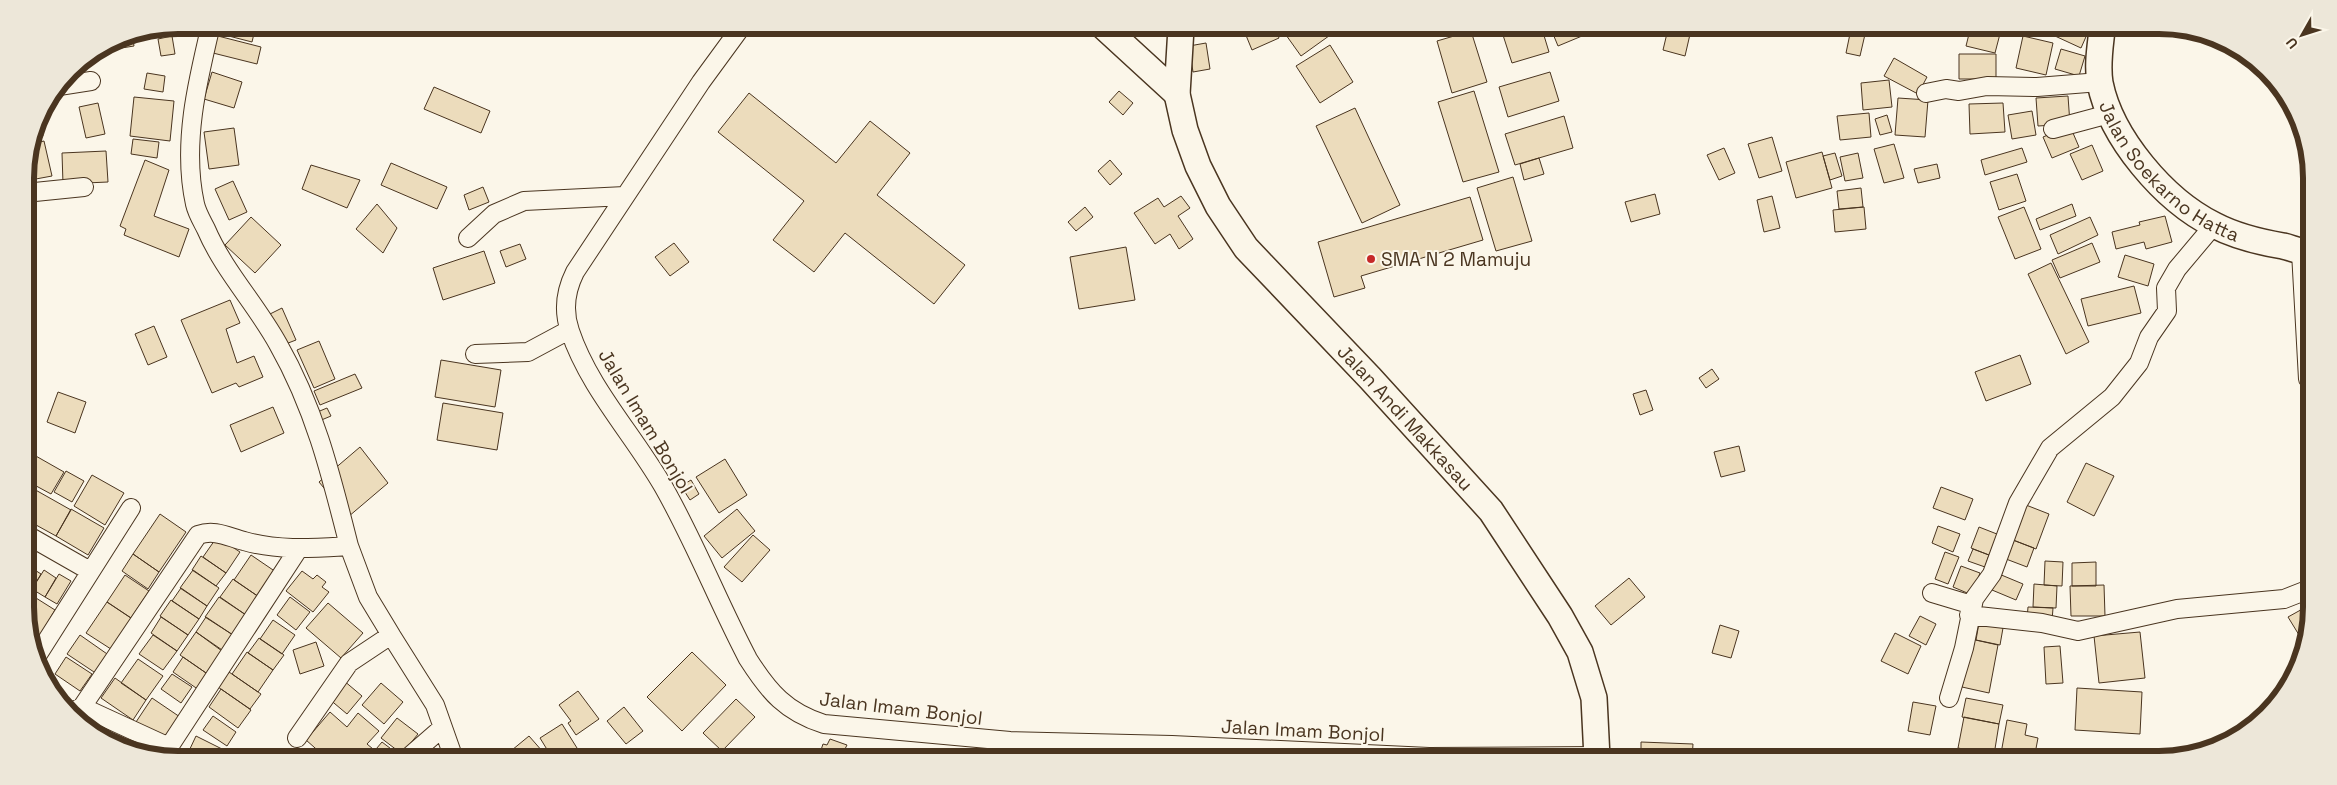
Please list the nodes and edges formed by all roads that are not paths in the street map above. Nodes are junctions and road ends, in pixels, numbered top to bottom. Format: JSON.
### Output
{"nodes":[{"id":1,"x":210,"y":34,"type":"edge"},
{"id":2,"x":736,"y":34,"type":"edge"},
{"id":3,"x":1112,"y":34,"type":"edge"},
{"id":4,"x":1181,"y":34,"type":"edge"},
{"id":5,"x":2102,"y":34,"type":"edge"},
{"id":6,"x":92,"y":81,"type":"dead end"},
{"id":7,"x":2100,"y":82,"type":"junction"},
{"id":8,"x":68,"y":85,"type":"edge"},
{"id":9,"x":1926,"y":93,"type":"dead end"},
{"id":10,"x":1177,"y":94,"type":"junction"},
{"id":11,"x":2109,"y":114,"type":"junction"},
{"id":12,"x":2052,"y":129,"type":"dead end"},
{"id":13,"x":84,"y":187,"type":"dead end"},
{"id":14,"x":34,"y":192,"type":"edge"},
{"id":15,"x":625,"y":196,"type":"junction"},
{"id":16,"x":2214,"y":225,"type":"junction"},
{"id":17,"x":468,"y":238,"type":"dead end"},
{"id":18,"x":2303,"y":252,"type":"edge"},
{"id":19,"x":569,"y":330,"type":"junction"},
{"id":20,"x":475,"y":354,"type":"dead end"},
{"id":21,"x":131,"y":508,"type":"dead end"},
{"id":22,"x":34,"y":539,"type":"edge"},
{"id":23,"x":350,"y":546,"type":"junction"},
{"id":24,"x":299,"y":548,"type":"junction"},
{"id":25,"x":90,"y":571,"type":"junction"},
{"id":26,"x":2303,"y":592,"type":"edge"},
{"id":27,"x":1932,"y":593,"type":"dead end"},
{"id":28,"x":1971,"y":610,"type":"junction"},
{"id":29,"x":391,"y":635,"type":"junction"},
{"id":30,"x":40,"y":651,"type":"edge"},
{"id":31,"x":1949,"y":698,"type":"dead end"},
{"id":32,"x":76,"y":709,"type":"edge"},
{"id":33,"x":79,"y":712,"type":"edge"},
{"id":34,"x":442,"y":728,"type":"junction"},
{"id":35,"x":297,"y":738,"type":"dead end"},
{"id":36,"x":167,"y":750,"type":"edge"},
{"id":37,"x":168,"y":751,"type":"edge"},
{"id":38,"x":416,"y":751,"type":"edge"},
{"id":39,"x":451,"y":751,"type":"edge"},
{"id":40,"x":1300,"y":751,"type":"edge"},
{"id":41,"x":1597,"y":751,"type":"edge"}],
"edges":[{"from":1,"to":23,"type":"street"},
{"from":2,"to":15,"type":"street","name":"Jalan Imam Bonjol"},
{"from":3,"to":10,"type":"street"},
{"from":4,"to":10,"type":"street","name":"Jalan Andi Makkasau"},
{"from":5,"to":7,"type":"street","name":"Jalan Soekarno Hatta"},
{"from":6,"to":8,"type":"street"},
{"from":7,"to":9,"type":"street"},
{"from":7,"to":11,"type":"street","name":"Jalan Soekarno Hatta"},
{"from":10,"to":41,"type":"street","name":"Jalan Andi Makkasau"},
{"from":11,"to":12,"type":"street"},
{"from":11,"to":16,"type":"street","name":"Jalan Soekarno Hatta"},
{"from":13,"to":14,"type":"street"},
{"from":15,"to":17,"type":"street"},
{"from":15,"to":19,"type":"street","name":"Jalan Imam Bonjol"},
{"from":16,"to":18,"type":"street","name":"Jalan Soekarno Hatta"},
{"from":16,"to":28,"type":"street"},
{"from":19,"to":20,"type":"street"},
{"from":19,"to":40,"type":"street","name":"Jalan Imam Bonjol"},
{"from":21,"to":25,"type":"street"},
{"from":22,"to":25,"type":"street"},
{"from":23,"to":24,"type":"street"},
{"from":23,"to":29,"type":"street"},
{"from":24,"to":32,"type":"street"},
{"from":24,"to":37,"type":"street"},
{"from":25,"to":30,"type":"street"},
{"from":26,"to":28,"type":"street"},
{"from":27,"to":28,"type":"street"},
{"from":28,"to":31,"type":"street"},
{"from":29,"to":34,"type":"street"},
{"from":29,"to":35,"type":"street"},
{"from":33,"to":36,"type":"street"},
{"from":34,"to":38,"type":"street"},
{"from":34,"to":39,"type":"street"}]}
